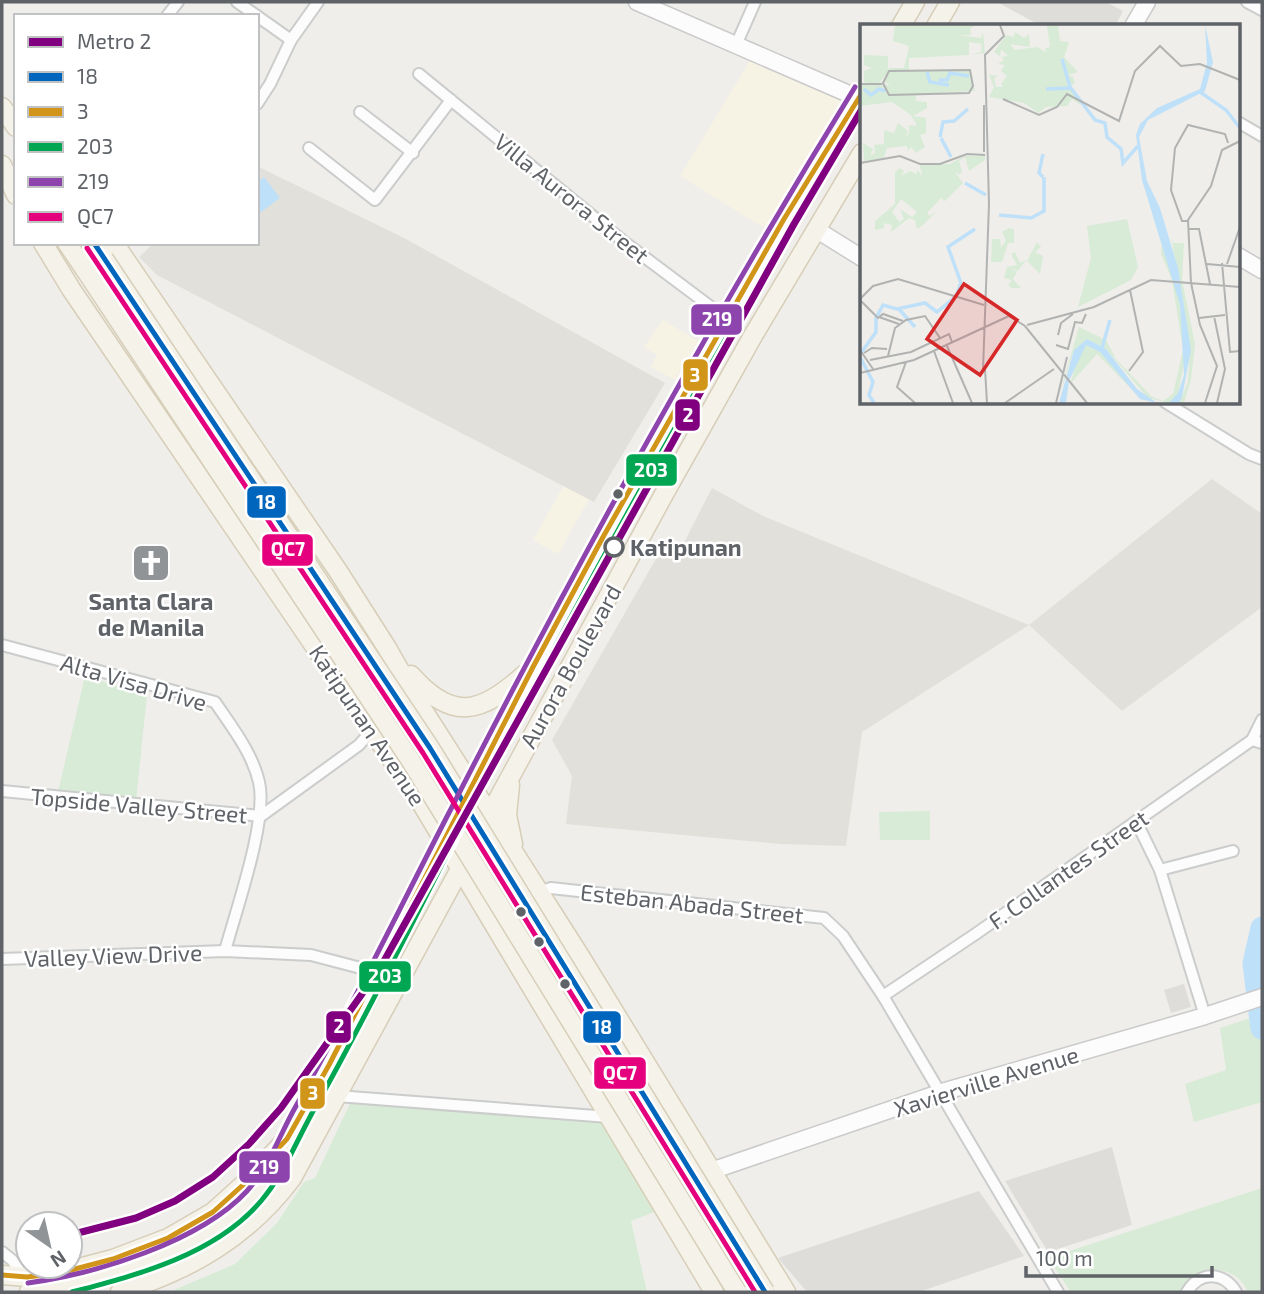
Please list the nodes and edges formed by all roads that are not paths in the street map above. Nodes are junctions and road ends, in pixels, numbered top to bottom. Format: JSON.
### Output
{"nodes":[{"id":1,"x":237,"y":2,"type":"edge"},
{"id":2,"x":318,"y":2,"type":"edge"},
{"id":3,"x":637,"y":2,"type":"edge"},
{"id":4,"x":755,"y":2,"type":"edge"},
{"id":5,"x":915,"y":2,"type":"edge"},
{"id":6,"x":950,"y":2,"type":"edge"},
{"id":7,"x":1147,"y":2,"type":"edge"},
{"id":8,"x":1247,"y":2,"type":"edge"},
{"id":9,"x":1262,"y":10,"type":"edge"},
{"id":10,"x":254,"y":14,"type":"edge"},
{"id":11,"x":259,"y":17,"type":"edge"},
{"id":12,"x":902,"y":24,"type":"edge"},
{"id":13,"x":937,"y":24,"type":"edge"},
{"id":14,"x":1134,"y":24,"type":"edge"},
{"id":15,"x":291,"y":40,"type":"junction"},
{"id":16,"x":736,"y":45,"type":"junction"},
{"id":17,"x":419,"y":74,"type":"dead end"},
{"id":18,"x":860,"y":95,"type":"edge"},
{"id":19,"x":451,"y":100,"type":"junction"},
{"id":20,"x":259,"y":101,"type":"edge"},
{"id":21,"x":2,"y":106,"type":"edge"},
{"id":22,"x":360,"y":112,"type":"dead end"},
{"id":23,"x":14,"y":122,"type":"edge"},
{"id":24,"x":1240,"y":123,"type":"edge"},
{"id":25,"x":1262,"y":136,"type":"edge"},
{"id":26,"x":309,"y":148,"type":"dead end"},
{"id":27,"x":2,"y":151,"type":"edge"},
{"id":28,"x":413,"y":153,"type":"junction"},
{"id":29,"x":860,"y":156,"type":"edge"},
{"id":30,"x":2,"y":165,"type":"edge"},
{"id":31,"x":14,"y":167,"type":"edge"},
{"id":32,"x":14,"y":191,"type":"edge"},
{"id":33,"x":817,"y":230,"type":"junction"},
{"id":34,"x":44,"y":245,"type":"edge"},
{"id":35,"x":68,"y":245,"type":"edge"},
{"id":36,"x":95,"y":245,"type":"edge"},
{"id":37,"x":115,"y":245,"type":"edge"},
{"id":38,"x":860,"y":257,"type":"edge"},
{"id":39,"x":1240,"y":257,"type":"edge"},
{"id":40,"x":1262,"y":270,"type":"edge"},
{"id":41,"x":727,"y":319,"type":"junction"},
{"id":42,"x":754,"y":334,"type":"junction"},
{"id":43,"x":1168,"y":404,"type":"edge"},
{"id":44,"x":1262,"y":459,"type":"edge"},
{"id":45,"x":338,"y":571,"type":"junction"},
{"id":46,"x":359,"y":604,"type":"junction"},
{"id":47,"x":293,"y":613,"type":"junction"},
{"id":48,"x":314,"y":644,"type":"junction"},
{"id":49,"x":2,"y":645,"type":"edge"},
{"id":50,"x":387,"y":648,"type":"junction"},
{"id":51,"x":533,"y":667,"type":"junction"},
{"id":52,"x":416,"y":699,"type":"junction"},
{"id":53,"x":1262,"y":720,"type":"edge"},
{"id":54,"x":372,"y":730,"type":"junction"},
{"id":55,"x":1257,"y":741,"type":"edge"},
{"id":56,"x":516,"y":765,"type":"junction"},
{"id":57,"x":472,"y":787,"type":"junction"},
{"id":58,"x":2,"y":791,"type":"edge"},
{"id":59,"x":419,"y":802,"type":"junction"},
{"id":60,"x":261,"y":816,"type":"junction"},
{"id":61,"x":489,"y":816,"type":"junction"},
{"id":62,"x":1136,"y":821,"type":"junction"},
{"id":63,"x":443,"y":839,"type":"junction"},
{"id":64,"x":1233,"y":851,"type":"dead end"},
{"id":65,"x":517,"y":859,"type":"junction"},
{"id":66,"x":461,"y":869,"type":"junction"},
{"id":67,"x":428,"y":870,"type":"junction"},
{"id":68,"x":1160,"y":870,"type":"junction"},
{"id":69,"x":538,"y":892,"type":"junction"},
{"id":70,"x":572,"y":943,"type":"junction"},
{"id":71,"x":225,"y":951,"type":"junction"},
{"id":72,"x":2,"y":960,"type":"edge"},
{"id":73,"x":376,"y":972,"type":"junction"},
{"id":74,"x":524,"y":973,"type":"junction"},
{"id":75,"x":883,"y":996,"type":"junction"},
{"id":76,"x":1262,"y":997,"type":"edge"},
{"id":77,"x":606,"y":1000,"type":"junction"},
{"id":78,"x":1205,"y":1016,"type":"junction"},
{"id":79,"x":558,"y":1031,"type":"junction"},
{"id":80,"x":942,"y":1093,"type":"junction"},
{"id":81,"x":337,"y":1096,"type":"junction"},
{"id":82,"x":610,"y":1116,"type":"junction"},
{"id":83,"x":286,"y":1139,"type":"junction"},
{"id":84,"x":711,"y":1171,"type":"junction"},
{"id":85,"x":2,"y":1252,"type":"edge"},
{"id":86,"x":2,"y":1275,"type":"edge"},
{"id":87,"x":26,"y":1284,"type":"edge"},
{"id":88,"x":120,"y":1292,"type":"edge"},
{"id":89,"x":714,"y":1292,"type":"edge"},
{"id":90,"x":737,"y":1292,"type":"edge"},
{"id":91,"x":765,"y":1292,"type":"edge"},
{"id":92,"x":786,"y":1292,"type":"edge"},
{"id":93,"x":1058,"y":1292,"type":"edge"},
{"id":94,"x":1187,"y":1292,"type":"edge"},
{"id":95,"x":1236,"y":1292,"type":"edge"}],
"edges":[{"from":1,"to":10,"type":"street"},
{"from":2,"to":15,"type":"street"},
{"from":3,"to":16,"type":"main road"},
{"from":4,"to":16,"type":"street"},
{"from":5,"to":12,"type":"main road"},
{"from":6,"to":13,"type":"main road"},
{"from":7,"to":14,"type":"main road"},
{"from":8,"to":9,"type":"street"},
{"from":11,"to":15,"type":"street"},
{"from":15,"to":20,"type":"street"},
{"from":16,"to":18,"type":"main road"},
{"from":17,"to":19,"type":"street","name":"Villa Aurora Street"},
{"from":18,"to":41,"type":"main road","name":"Aurora Boulevard"},
{"from":19,"to":28,"type":"street"},
{"from":19,"to":41,"type":"street","name":"Villa Aurora Street"},
{"from":21,"to":23,"type":"main road"},
{"from":22,"to":28,"type":"street"},
{"from":24,"to":25,"type":"street"},
{"from":26,"to":28,"type":"street"},
{"from":27,"to":31,"type":"main road"},
{"from":29,"to":33,"type":"main road","name":"Aurora Boulevard"},
{"from":30,"to":32,"type":"main road"},
{"from":33,"to":38,"type":"main road"},
{"from":33,"to":42,"type":"main road","name":"Aurora Boulevard"},
{"from":34,"to":47,"type":"main road","name":"Katipunan Avenue"},
{"from":35,"to":90,"type":"main road","name":"Katipunan Avenue","bridge":true},
{"from":36,"to":91,"type":"main road","name":"Katipunan Avenue","bridge":true},
{"from":37,"to":45,"type":"main road"},
{"from":39,"to":40,"type":"main road"},
{"from":41,"to":42,"type":"main road"},
{"from":41,"to":51,"type":"main road","name":"Aurora Boulevard"},
{"from":42,"to":56,"type":"main road","name":"Aurora Boulevard"},
{"from":43,"to":44,"type":"street"},
{"from":45,"to":46,"type":"main road"},
{"from":45,"to":47,"type":"main road"},
{"from":46,"to":48,"type":"main road"},
{"from":46,"to":50,"type":"main road"},
{"from":47,"to":48,"type":"main road","name":"Katipunan Avenue"},
{"from":48,"to":54,"type":"main road","name":"Katipunan Avenue"},
{"from":49,"to":60,"type":"street","name":"Alta Visa Drive"},
{"from":50,"to":51,"type":"main road"},
{"from":50,"to":52,"type":"main road"},
{"from":51,"to":57,"type":"main road","name":"Aurora Boulevard"},
{"from":52,"to":54,"type":"main road"},
{"from":52,"to":57,"type":"main road"},
{"from":53,"to":55,"type":"street","name":"F. Collantes Street"},
{"from":54,"to":59,"type":"main road","name":"Katipunan Avenue"},
{"from":54,"to":60,"type":"street","name":"Topside Valley Street"},
{"from":55,"to":62,"type":"street","name":"F. Collantes Street"},
{"from":56,"to":61,"type":"main road","name":"Aurora Boulevard"},
{"from":56,"to":65,"type":"main road"},
{"from":57,"to":61,"type":"main road"},
{"from":57,"to":63,"type":"main road","name":"Aurora Boulevard"},
{"from":58,"to":60,"type":"street","name":"Topside Valley Street"},
{"from":59,"to":63,"type":"main road","name":"Katipunan Avenue"},
{"from":59,"to":67,"type":"main road"},
{"from":60,"to":71,"type":"street","name":"Alta Visa Drive"},
{"from":61,"to":65,"type":"main road"},
{"from":61,"to":66,"type":"main road","name":"Aurora Boulevard"},
{"from":62,"to":68,"type":"street"},
{"from":62,"to":75,"type":"street","name":"F. Collantes Street"},
{"from":63,"to":66,"type":"main road","name":"Katipunan Avenue"},
{"from":63,"to":67,"type":"main road","name":"Aurora Boulevard"},
{"from":64,"to":68,"type":"street"},
{"from":65,"to":69,"type":"main road"},
{"from":66,"to":74,"type":"main road","name":"Katipunan Avenue"},
{"from":66,"to":81,"type":"main road","name":"Aurora Boulevard"},
{"from":67,"to":73,"type":"main road","name":"Aurora Boulevard"},
{"from":68,"to":78,"type":"street"},
{"from":69,"to":70,"type":"main road"},
{"from":69,"to":75,"type":"street","name":"Esteban Abada Street"},
{"from":70,"to":74,"type":"main road"},
{"from":70,"to":77,"type":"main road"},
{"from":71,"to":72,"type":"street","name":"Valley View Drive"},
{"from":71,"to":73,"type":"street","name":"Valley View Drive"},
{"from":73,"to":83,"type":"main road","name":"Aurora Boulevard"},
{"from":74,"to":79,"type":"main road","name":"Katipunan Avenue"},
{"from":75,"to":80,"type":"street","name":"Esteban Abada Street"},
{"from":76,"to":78,"type":"main road","name":"Xavierville Avenue"},
{"from":77,"to":79,"type":"main road"},
{"from":77,"to":84,"type":"main road"},
{"from":78,"to":80,"type":"main road","name":"Xavierville Avenue"},
{"from":79,"to":82,"type":"main road","name":"Katipunan Avenue"},
{"from":80,"to":84,"type":"main road","name":"Xavierville Avenue"},
{"from":80,"to":93,"type":"street","name":"Esteban Abada Street"},
{"from":81,"to":82,"type":"street"},
{"from":81,"to":88,"type":"main road","name":"Aurora Boulevard"},
{"from":82,"to":89,"type":"main road","name":"Katipunan Avenue"},
{"from":83,"to":87,"type":"main road"},
{"from":83,"to":87,"type":"main road"},
{"from":84,"to":92,"type":"main road"},
{"from":85,"to":87,"type":"street"},
{"from":86,"to":87,"type":"main road"},
{"from":94,"to":95,"type":"street"}]}
